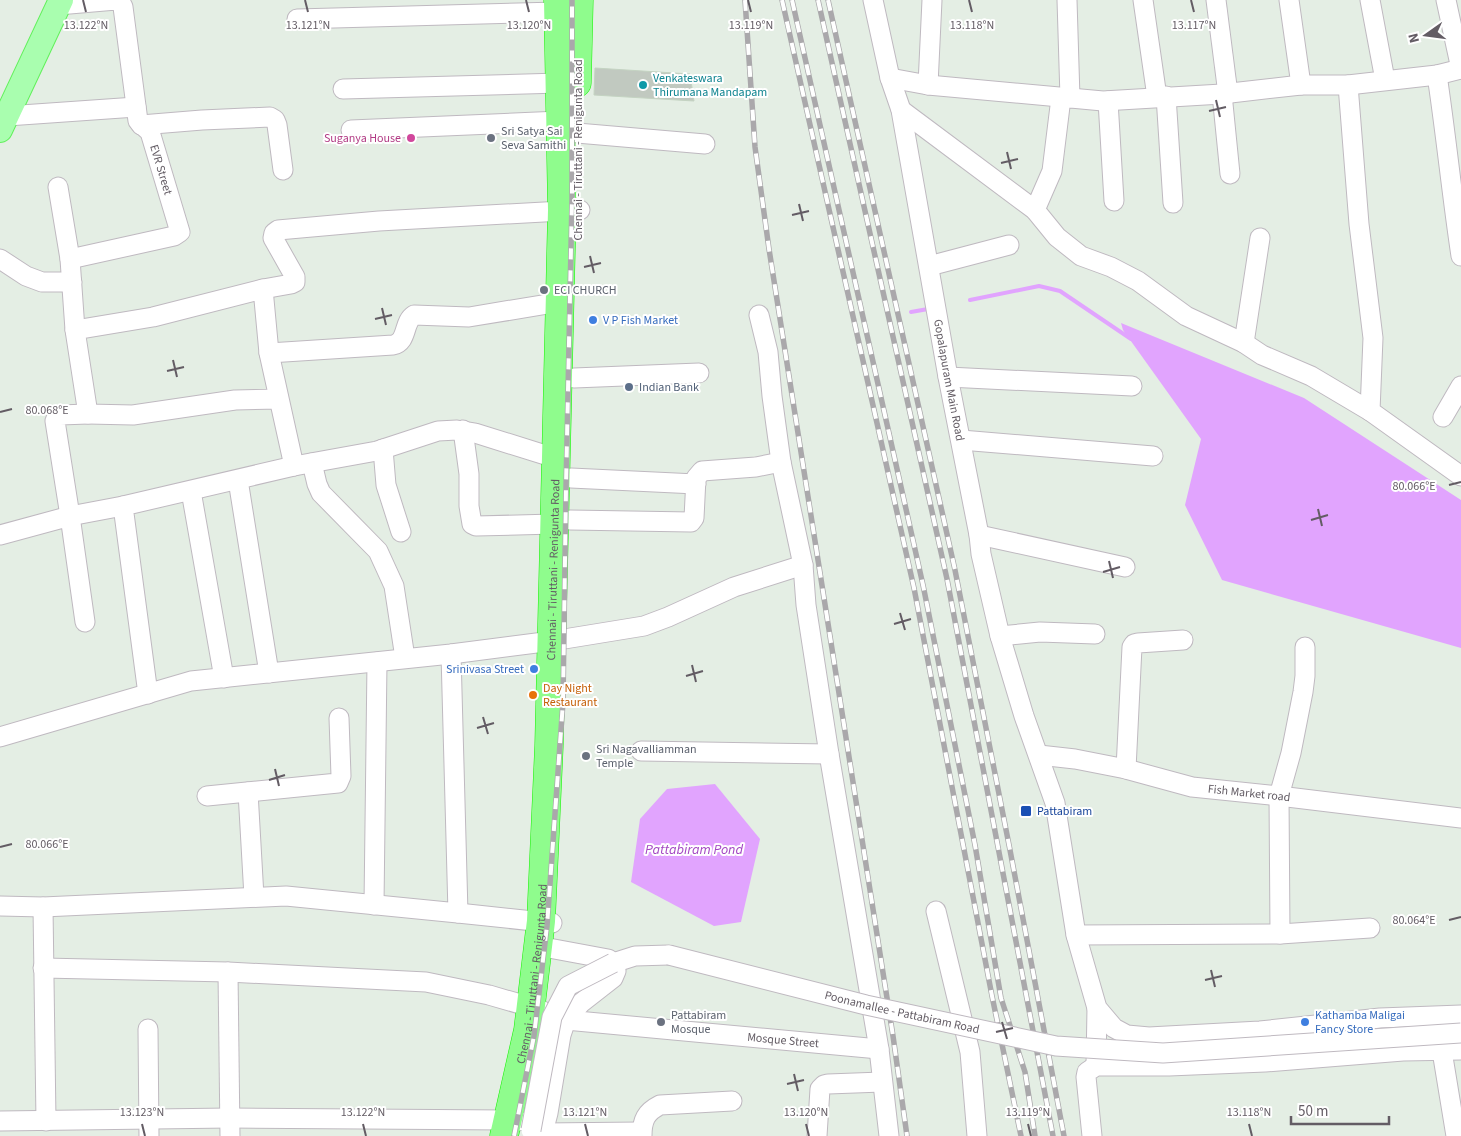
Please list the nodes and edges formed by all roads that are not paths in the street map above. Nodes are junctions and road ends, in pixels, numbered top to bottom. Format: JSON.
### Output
{"nodes":[{"id":1,"x":873,"y":0,"type":"edge"},
{"id":2,"x":932,"y":0,"type":"edge"},
{"id":3,"x":1067,"y":0,"type":"edge"},
{"id":4,"x":1142,"y":0,"type":"edge"},
{"id":5,"x":1216,"y":0,"type":"edge"},
{"id":6,"x":1289,"y":0,"type":"edge"},
{"id":7,"x":1370,"y":0,"type":"edge"},
{"id":8,"x":1450,"y":1,"type":"edge"},
{"id":9,"x":59,"y":2,"type":"edge"},
{"id":10,"x":565,"y":4,"type":"edge"},
{"id":11,"x":297,"y":19,"type":"dead end"},
{"id":12,"x":1461,"y":69,"type":"edge"},
{"id":13,"x":1436,"y":75,"type":"junction"},
{"id":14,"x":890,"y":78,"type":"junction"},
{"id":15,"x":1385,"y":80,"type":"junction"},
{"id":16,"x":560,"y":82,"type":"junction"},
{"id":17,"x":928,"y":85,"type":"junction"},
{"id":18,"x":1301,"y":85,"type":"junction"},
{"id":19,"x":1348,"y":85,"type":"junction"},
{"id":20,"x":343,"y":89,"type":"dead end"},
{"id":21,"x":1225,"y":94,"type":"junction"},
{"id":22,"x":1162,"y":97,"type":"junction"},
{"id":23,"x":1065,"y":98,"type":"junction"},
{"id":24,"x":1108,"y":101,"type":"junction"},
{"id":25,"x":136,"y":107,"type":"junction"},
{"id":26,"x":901,"y":110,"type":"junction"},
{"id":27,"x":2,"y":124,"type":"edge"},
{"id":28,"x":141,"y":125,"type":"junction"},
{"id":29,"x":569,"y":127,"type":"junction"},
{"id":30,"x":351,"y":130,"type":"dead end"},
{"id":31,"x":705,"y":144,"type":"dead end"},
{"id":32,"x":283,"y":170,"type":"dead end"},
{"id":33,"x":1230,"y":174,"type":"dead end"},
{"id":34,"x":58,"y":187,"type":"dead end"},
{"id":35,"x":1114,"y":201,"type":"dead end"},
{"id":36,"x":1173,"y":203,"type":"dead end"},
{"id":37,"x":571,"y":210,"type":"junction"},
{"id":38,"x":1035,"y":210,"type":"junction"},
{"id":39,"x":1260,"y":238,"type":"dead end"},
{"id":40,"x":1008,"y":245,"type":"dead end"},
{"id":41,"x":1461,"y":256,"type":"edge"},
{"id":42,"x":0,"y":259,"type":"edge"},
{"id":43,"x":70,"y":259,"type":"junction"},
{"id":44,"x":929,"y":266,"type":"junction"},
{"id":45,"x":72,"y":282,"type":"junction"},
{"id":46,"x":263,"y":289,"type":"junction"},
{"id":47,"x":560,"y":302,"type":"junction"},
{"id":48,"x":759,"y":315,"type":"dead end"},
{"id":49,"x":75,"y":330,"type":"junction"},
{"id":50,"x":1244,"y":343,"type":"junction"},
{"id":51,"x":269,"y":353,"type":"junction"},
{"id":52,"x":700,"y":373,"type":"dead end"},
{"id":53,"x":948,"y":377,"type":"junction"},
{"id":54,"x":574,"y":378,"type":"junction"},
{"id":55,"x":1132,"y":386,"type":"dead end"},
{"id":56,"x":1461,"y":386,"type":"edge"},
{"id":57,"x":279,"y":399,"type":"junction"},
{"id":58,"x":1370,"y":410,"type":"junction"},
{"id":59,"x":88,"y":414,"type":"junction"},
{"id":60,"x":1443,"y":417,"type":"dead end"},
{"id":61,"x":463,"y":430,"type":"junction"},
{"id":62,"x":961,"y":440,"type":"junction"},
{"id":63,"x":383,"y":449,"type":"junction"},
{"id":64,"x":1153,"y":456,"type":"dead end"},
{"id":65,"x":782,"y":462,"type":"junction"},
{"id":66,"x":312,"y":463,"type":"junction"},
{"id":67,"x":294,"y":466,"type":"junction"},
{"id":68,"x":563,"y":468,"type":"junction"},
{"id":69,"x":1461,"y":476,"type":"edge"},
{"id":70,"x":238,"y":480,"type":"junction"},
{"id":71,"x":696,"y":484,"type":"junction"},
{"id":72,"x":191,"y":490,"type":"junction"},
{"id":73,"x":123,"y":506,"type":"junction"},
{"id":74,"x":70,"y":516,"type":"junction"},
{"id":75,"x":562,"y":522,"type":"junction"},
{"id":76,"x":401,"y":532,"type":"dead end"},
{"id":77,"x":0,"y":535,"type":"edge"},
{"id":78,"x":979,"y":535,"type":"junction"},
{"id":79,"x":803,"y":565,"type":"junction"},
{"id":80,"x":1125,"y":567,"type":"dead end"},
{"id":81,"x":85,"y":622,"type":"dead end"},
{"id":82,"x":1095,"y":634,"type":"dead end"},
{"id":83,"x":1000,"y":636,"type":"junction"},
{"id":84,"x":560,"y":640,"type":"junction"},
{"id":85,"x":1183,"y":640,"type":"dead end"},
{"id":86,"x":1305,"y":647,"type":"dead end"},
{"id":87,"x":451,"y":654,"type":"junction"},
{"id":88,"x":405,"y":658,"type":"junction"},
{"id":89,"x":377,"y":662,"type":"junction"},
{"id":90,"x":269,"y":673,"type":"junction"},
{"id":91,"x":224,"y":678,"type":"junction"},
{"id":92,"x":148,"y":694,"type":"junction"},
{"id":93,"x":339,"y":718,"type":"dead end"},
{"id":94,"x":0,"y":737,"type":"edge"},
{"id":95,"x":641,"y":751,"type":"dead end"},
{"id":96,"x":829,"y":754,"type":"junction"},
{"id":97,"x":1039,"y":755,"type":"junction"},
{"id":98,"x":1126,"y":769,"type":"junction"},
{"id":99,"x":248,"y":792,"type":"junction"},
{"id":100,"x":207,"y":796,"type":"dead end"},
{"id":101,"x":1279,"y":796,"type":"junction"},
{"id":102,"x":1461,"y":818,"type":"edge"},
{"id":103,"x":254,"y":898,"type":"junction"},
{"id":104,"x":374,"y":905,"type":"junction"},
{"id":105,"x":0,"y":906,"type":"edge"},
{"id":106,"x":43,"y":907,"type":"junction"},
{"id":107,"x":936,"y":912,"type":"dead end"},
{"id":108,"x":458,"y":913,"type":"junction"},
{"id":109,"x":1370,"y":928,"type":"dead end"},
{"id":110,"x":1280,"y":934,"type":"junction"},
{"id":111,"x":545,"y":935,"type":"junction"},
{"id":112,"x":1076,"y":935,"type":"junction"},
{"id":113,"x":43,"y":968,"type":"junction"},
{"id":114,"x":228,"y":972,"type":"junction"},
{"id":115,"x":536,"y":1008,"type":"junction"},
{"id":116,"x":1097,"y":1008,"type":"junction"},
{"id":117,"x":1461,"y":1015,"type":"edge"},
{"id":118,"x":566,"y":1020,"type":"junction"},
{"id":119,"x":148,"y":1029,"type":"dead end"},
{"id":120,"x":1461,"y":1033,"type":"edge"},
{"id":121,"x":878,"y":1049,"type":"junction"},
{"id":122,"x":1461,"y":1050,"type":"edge"},
{"id":123,"x":1442,"y":1051,"type":"junction"},
{"id":124,"x":1096,"y":1066,"type":"junction"},
{"id":125,"x":882,"y":1082,"type":"junction"},
{"id":126,"x":732,"y":1101,"type":"dead end"},
{"id":127,"x":0,"y":1121,"type":"edge"},
{"id":128,"x":46,"y":1121,"type":"junction"},
{"id":129,"x":230,"y":1127,"type":"edge"},
{"id":130,"x":150,"y":1128,"type":"edge"},
{"id":131,"x":355,"y":1128,"type":"edge"},
{"id":132,"x":524,"y":1131,"type":"edge"},
{"id":133,"x":642,"y":1134,"type":"edge"},
{"id":134,"x":817,"y":1136,"type":"edge"},
{"id":135,"x":889,"y":1136,"type":"edge"},
{"id":136,"x":978,"y":1136,"type":"edge"},
{"id":137,"x":1092,"y":1136,"type":"edge"},
{"id":138,"x":1456,"y":1136,"type":"edge"}],
"edges":[{"from":1,"to":14,"type":"street","name":"Gopalapuram Main Road"},
{"from":2,"to":17,"type":"street"},
{"from":3,"to":23,"type":"street"},
{"from":4,"to":22,"type":"street"},
{"from":5,"to":21,"type":"street"},
{"from":6,"to":18,"type":"street"},
{"from":7,"to":15,"type":"street"},
{"from":8,"to":12,"type":"street"},
{"from":9,"to":25,"type":"street","name":"EVR Street"},
{"from":9,"to":27,"type":"main road"},
{"from":10,"to":11,"type":"street"},
{"from":10,"to":16,"type":"highway","name":"Chennai - Tiruttani - Renigunta Road"},
{"from":10,"to":29,"type":"highway","name":"Chennai - Tiruttani - Renigunta Road"},
{"from":12,"to":13,"type":"street"},
{"from":13,"to":15,"type":"street"},
{"from":13,"to":41,"type":"street"},
{"from":14,"to":17,"type":"street"},
{"from":14,"to":26,"type":"street","name":"Gopalapuram Main Road"},
{"from":15,"to":19,"type":"street"},
{"from":16,"to":20,"type":"street"},
{"from":16,"to":29,"type":"highway","name":"Chennai - Tiruttani - Renigunta Road"},
{"from":17,"to":23,"type":"street"},
{"from":18,"to":19,"type":"street"},
{"from":18,"to":21,"type":"street"},
{"from":19,"to":58,"type":"street"},
{"from":21,"to":22,"type":"street"},
{"from":21,"to":33,"type":"street"},
{"from":22,"to":24,"type":"street"},
{"from":22,"to":36,"type":"street"},
{"from":23,"to":24,"type":"street"},
{"from":23,"to":38,"type":"street"},
{"from":24,"to":35,"type":"street"},
{"from":25,"to":27,"type":"street"},
{"from":25,"to":28,"type":"street","name":"EVR Street"},
{"from":26,"to":38,"type":"street"},
{"from":26,"to":44,"type":"street","name":"Gopalapuram Main Road"},
{"from":28,"to":32,"type":"street"},
{"from":28,"to":43,"type":"street","name":"EVR Street"},
{"from":29,"to":30,"type":"street"},
{"from":29,"to":31,"type":"street"},
{"from":29,"to":37,"type":"highway","name":"Chennai - Tiruttani - Renigunta Road"},
{"from":34,"to":43,"type":"street"},
{"from":37,"to":46,"type":"street"},
{"from":37,"to":47,"type":"highway","name":"Chennai - Tiruttani - Renigunta Road"},
{"from":37,"to":54,"type":"highway","name":"Chennai - Tiruttani - Renigunta Road"},
{"from":38,"to":50,"type":"street"},
{"from":39,"to":50,"type":"street"},
{"from":40,"to":44,"type":"street"},
{"from":42,"to":45,"type":"street"},
{"from":43,"to":45,"type":"street"},
{"from":44,"to":53,"type":"street","name":"Gopalapuram Main Road"},
{"from":45,"to":49,"type":"street"},
{"from":46,"to":49,"type":"street"},
{"from":46,"to":51,"type":"street"},
{"from":47,"to":51,"type":"street"},
{"from":47,"to":68,"type":"highway","name":"Chennai - Tiruttani - Renigunta Road"},
{"from":48,"to":65,"type":"street"},
{"from":49,"to":59,"type":"street"},
{"from":50,"to":58,"type":"street"},
{"from":51,"to":57,"type":"street"},
{"from":52,"to":54,"type":"street"},
{"from":53,"to":55,"type":"street"},
{"from":53,"to":62,"type":"street","name":"Gopalapuram Main Road"},
{"from":54,"to":68,"type":"highway","name":"Chennai - Tiruttani - Renigunta Road"},
{"from":56,"to":60,"type":"street"},
{"from":57,"to":59,"type":"street"},
{"from":57,"to":67,"type":"street"},
{"from":58,"to":69,"type":"street"},
{"from":59,"to":74,"type":"street"},
{"from":61,"to":63,"type":"street"},
{"from":61,"to":68,"type":"street"},
{"from":61,"to":75,"type":"street"},
{"from":62,"to":64,"type":"street"},
{"from":62,"to":78,"type":"street","name":"Gopalapuram Main Road"},
{"from":63,"to":66,"type":"street"},
{"from":63,"to":76,"type":"street"},
{"from":65,"to":71,"type":"street"},
{"from":65,"to":79,"type":"street"},
{"from":66,"to":67,"type":"street"},
{"from":66,"to":88,"type":"street"},
{"from":67,"to":70,"type":"street"},
{"from":68,"to":71,"type":"street"},
{"from":68,"to":75,"type":"highway","name":"Chennai - Tiruttani - Renigunta Road"},
{"from":70,"to":72,"type":"street"},
{"from":70,"to":90,"type":"street"},
{"from":71,"to":75,"type":"street"},
{"from":72,"to":73,"type":"street"},
{"from":72,"to":91,"type":"street"},
{"from":73,"to":74,"type":"street"},
{"from":73,"to":92,"type":"street"},
{"from":74,"to":77,"type":"street"},
{"from":74,"to":81,"type":"street"},
{"from":75,"to":84,"type":"highway","name":"Chennai - Tiruttani - Renigunta Road"},
{"from":78,"to":80,"type":"street"},
{"from":78,"to":83,"type":"street","name":"Gopalapuram Main Road"},
{"from":79,"to":84,"type":"street"},
{"from":79,"to":96,"type":"street"},
{"from":82,"to":83,"type":"street"},
{"from":83,"to":97,"type":"street","name":"Gopalapuram Main Road"},
{"from":84,"to":87,"type":"street"},
{"from":84,"to":111,"type":"highway","name":"Chennai - Tiruttani - Renigunta Road"},
{"from":85,"to":98,"type":"street"},
{"from":86,"to":101,"type":"street"},
{"from":87,"to":88,"type":"street"},
{"from":87,"to":108,"type":"street"},
{"from":88,"to":89,"type":"street"},
{"from":89,"to":90,"type":"street"},
{"from":89,"to":104,"type":"street"},
{"from":90,"to":91,"type":"street"},
{"from":91,"to":92,"type":"street"},
{"from":92,"to":94,"type":"street"},
{"from":93,"to":99,"type":"street"},
{"from":95,"to":96,"type":"street"},
{"from":96,"to":121,"type":"street"},
{"from":97,"to":98,"type":"street","name":"Fish Market road"},
{"from":97,"to":112,"type":"street","name":"Gopalapuram Main Road"},
{"from":98,"to":101,"type":"street","name":"Fish Market road"},
{"from":99,"to":100,"type":"street"},
{"from":99,"to":103,"type":"street"},
{"from":101,"to":102,"type":"street","name":"Fish Market road"},
{"from":101,"to":110,"type":"street"},
{"from":103,"to":104,"type":"street"},
{"from":103,"to":106,"type":"street"},
{"from":104,"to":108,"type":"street"},
{"from":105,"to":106,"type":"street"},
{"from":106,"to":113,"type":"street"},
{"from":107,"to":136,"type":"street"},
{"from":108,"to":111,"type":"street"},
{"from":109,"to":110,"type":"street"},
{"from":110,"to":112,"type":"street"},
{"from":111,"to":115,"type":"highway","name":"Chennai - Tiruttani - Renigunta Road"},
{"from":111,"to":118,"type":"street"},
{"from":112,"to":116,"type":"street","name":"Gopalapuram Main Road"},
{"from":113,"to":114,"type":"street"},
{"from":113,"to":128,"type":"street"},
{"from":114,"to":115,"type":"street"},
{"from":114,"to":129,"type":"street"},
{"from":115,"to":132,"type":"highway","name":"Chennai - Tiruttani - Renigunta Road"},
{"from":116,"to":117,"type":"street"},
{"from":116,"to":124,"type":"street"},
{"from":118,"to":121,"type":"street","name":"Mosque Street"},
{"from":118,"to":132,"type":"street"},
{"from":119,"to":130,"type":"street"},
{"from":120,"to":132,"type":"street","name":"Poonamallee - Pattabiram Road","bridge":true},
{"from":121,"to":125,"type":"street"},
{"from":122,"to":123,"type":"street"},
{"from":123,"to":124,"type":"street"},
{"from":123,"to":138,"type":"street"},
{"from":124,"to":137,"type":"street"},
{"from":125,"to":134,"type":"street"},
{"from":125,"to":135,"type":"street"},
{"from":126,"to":133,"type":"street"},
{"from":127,"to":128,"type":"street"},
{"from":128,"to":130,"type":"street"},
{"from":129,"to":130,"type":"street"},
{"from":129,"to":131,"type":"street"},
{"from":131,"to":132,"type":"street"},
{"from":132,"to":133,"type":"street"}]}
